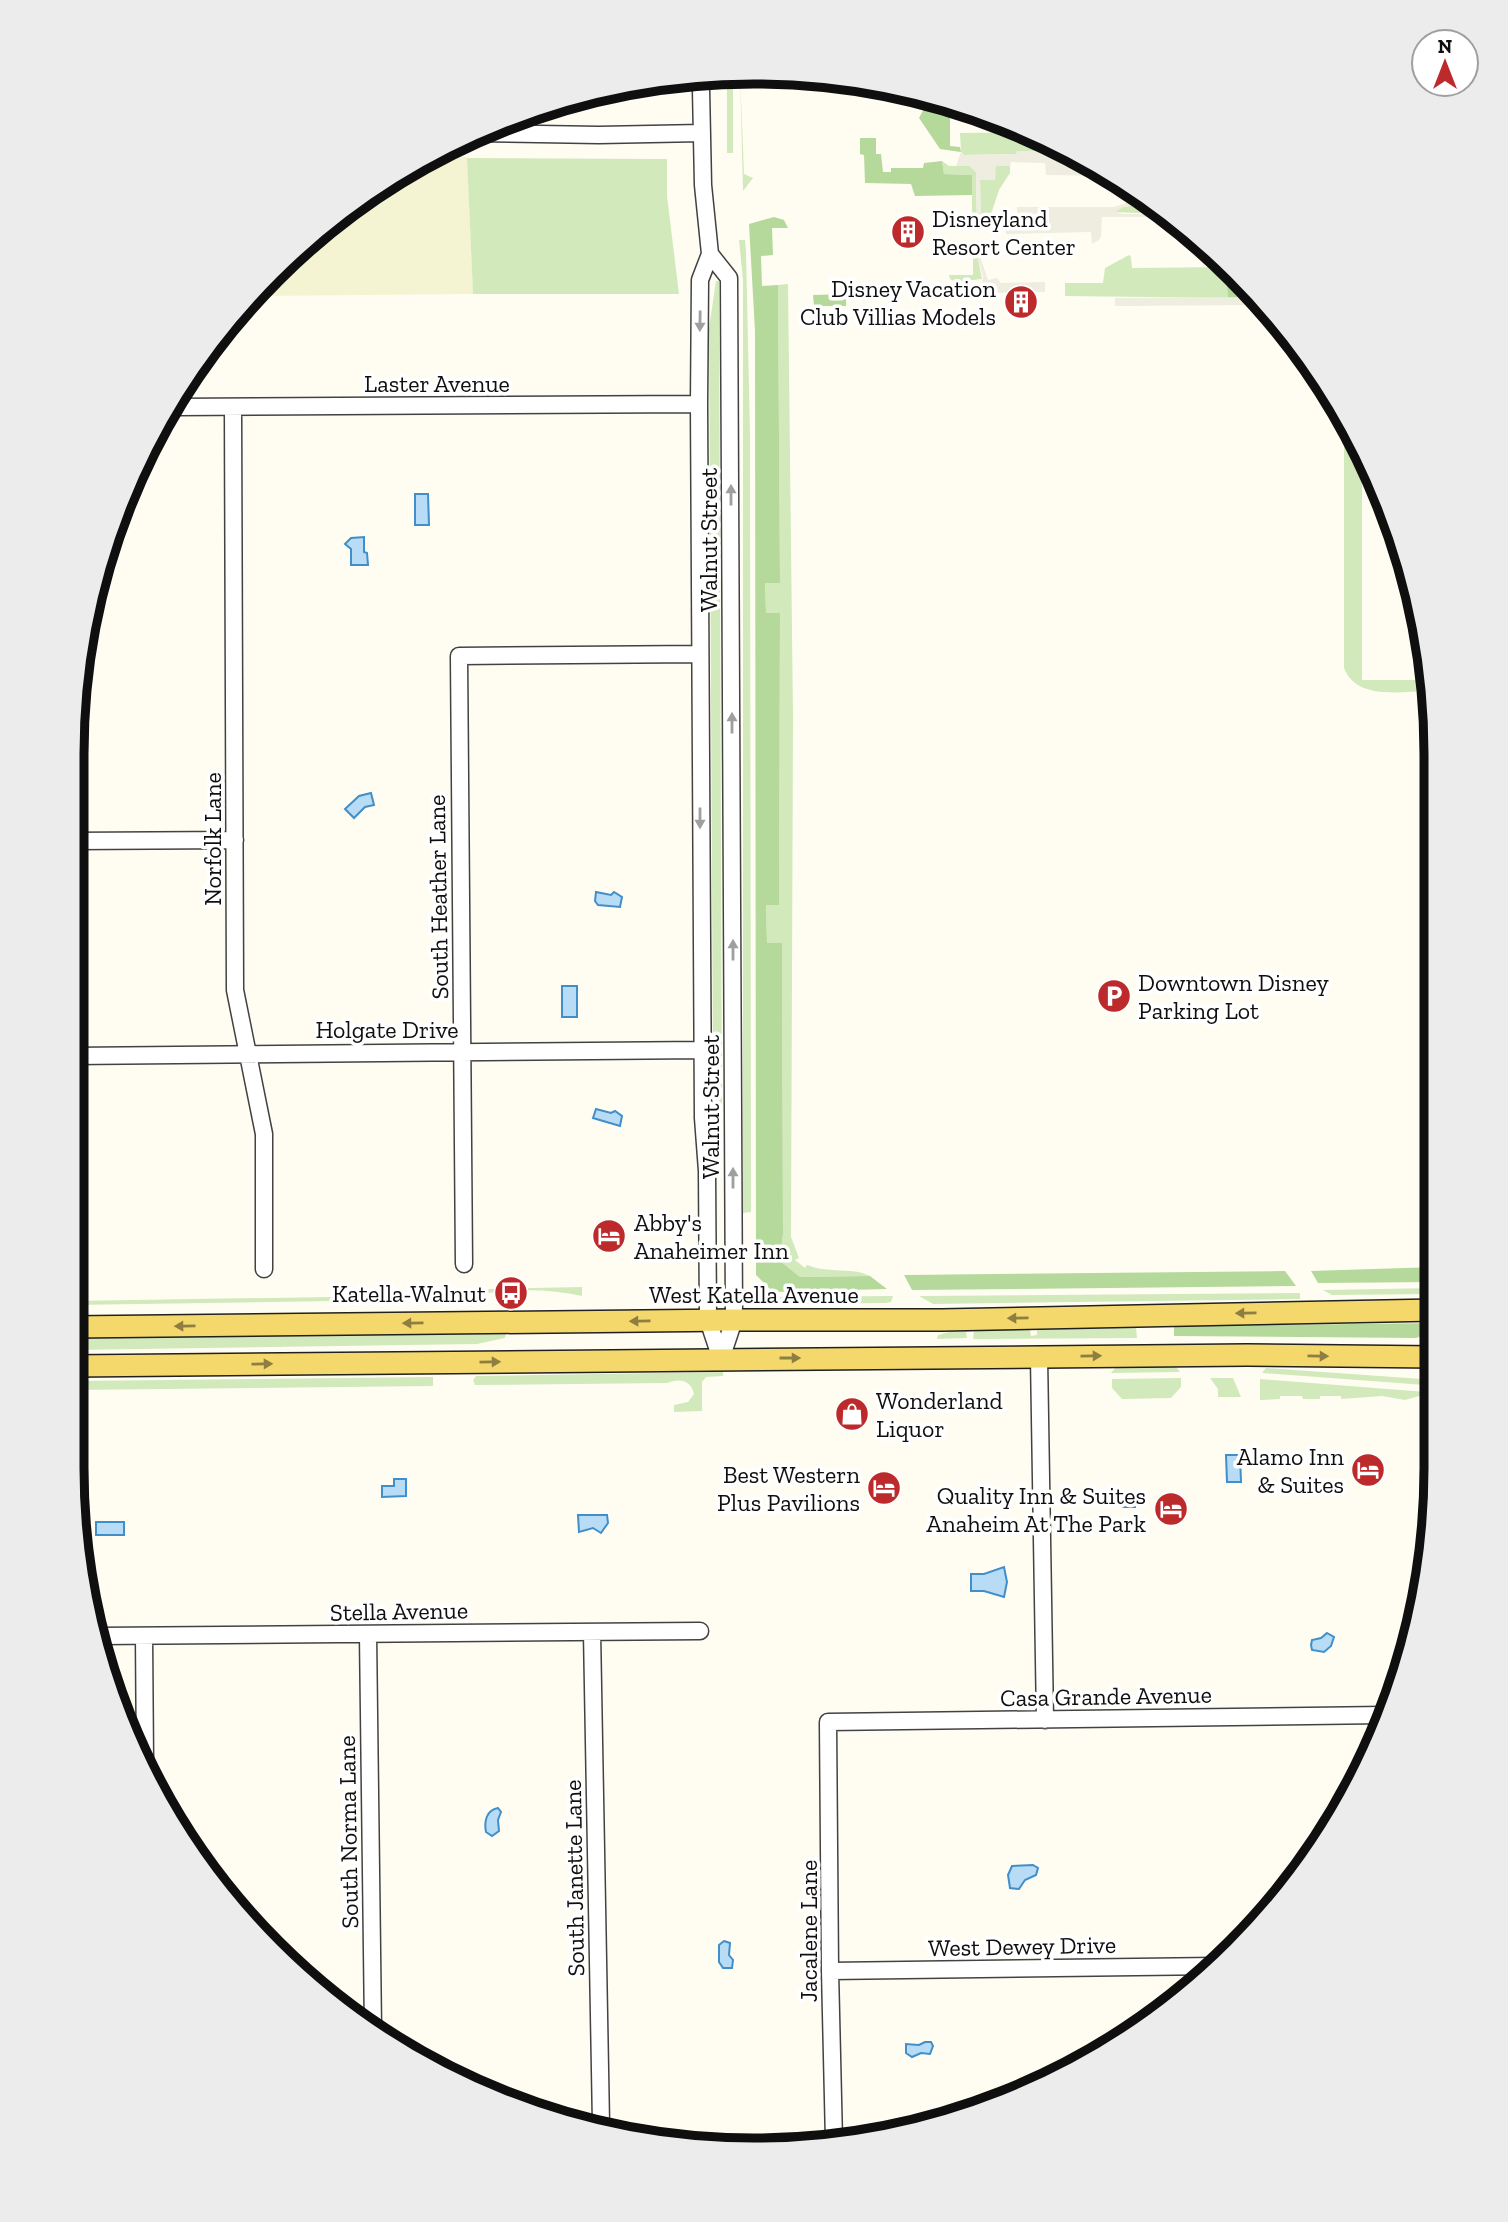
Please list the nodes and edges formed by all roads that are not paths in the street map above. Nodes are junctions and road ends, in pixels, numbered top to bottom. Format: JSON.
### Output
{"nodes":[{"id":1,"x":701,"y":86,"type":"edge"},
{"id":2,"x":502,"y":133,"type":"edge"},
{"id":3,"x":702,"y":133,"type":"junction"},
{"id":4,"x":710,"y":254,"type":"junction"},
{"id":5,"x":699,"y":404,"type":"junction"},
{"id":6,"x":181,"y":407,"type":"edge"},
{"id":7,"x":233,"y":407,"type":"junction"},
{"id":8,"x":700,"y":654,"type":"junction"},
{"id":9,"x":235,"y":840,"type":"junction"},
{"id":10,"x":84,"y":841,"type":"edge"},
{"id":11,"x":702,"y":1050,"type":"junction"},
{"id":12,"x":462,"y":1052,"type":"junction"},
{"id":13,"x":248,"y":1053,"type":"junction"},
{"id":14,"x":84,"y":1056,"type":"edge"},
{"id":15,"x":464,"y":1264,"type":"dead end"},
{"id":16,"x":264,"y":1269,"type":"dead end"},
{"id":17,"x":1424,"y":1310,"type":"edge"},
{"id":18,"x":708,"y":1320,"type":"junction"},
{"id":19,"x":734,"y":1320,"type":"junction"},
{"id":20,"x":84,"y":1327,"type":"edge"},
{"id":21,"x":1039,"y":1357,"type":"junction"},
{"id":22,"x":1424,"y":1357,"type":"edge"},
{"id":23,"x":721,"y":1359,"type":"junction"},
{"id":24,"x":84,"y":1366,"type":"edge"},
{"id":25,"x":700,"y":1631,"type":"dead end"},
{"id":26,"x":592,"y":1632,"type":"junction"},
{"id":27,"x":368,"y":1634,"type":"junction"},
{"id":28,"x":106,"y":1636,"type":"edge"},
{"id":29,"x":144,"y":1636,"type":"junction"},
{"id":30,"x":1376,"y":1715,"type":"edge"},
{"id":31,"x":1045,"y":1720,"type":"junction"},
{"id":32,"x":828,"y":1722,"type":"joint"},
{"id":33,"x":145,"y":1746,"type":"edge"},
{"id":34,"x":1202,"y":1966,"type":"edge"},
{"id":35,"x":830,"y":1971,"type":"junction"},
{"id":36,"x":373,"y":2019,"type":"edge"},
{"id":37,"x":601,"y":2120,"type":"edge"},
{"id":38,"x":834,"y":2133,"type":"edge"}],
"edges":[{"from":1,"to":3,"type":"street","name":"Walnut Street"},
{"from":2,"to":3,"type":"street"},
{"from":3,"to":4,"type":"street","name":"Walnut Street"},
{"from":4,"to":5,"type":"street","name":"Walnut Street","one_way":true},
{"from":19,"to":4,"type":"street","name":"Walnut Street","one_way":true},
{"from":5,"to":7,"type":"street","name":"Laster Avenue"},
{"from":5,"to":8,"type":"street","name":"Walnut Street"},
{"from":6,"to":7,"type":"street","name":"Laster Avenue"},
{"from":7,"to":9,"type":"street","name":"Norfolk Lane"},
{"from":8,"to":11,"type":"street","name":"Walnut Street","one_way":true},
{"from":8,"to":12,"type":"street","name":"South Heather Lane"},
{"from":9,"to":10,"type":"street"},
{"from":9,"to":13,"type":"street","name":"Norfolk Lane"},
{"from":11,"to":12,"type":"street","name":"Holgate Drive"},
{"from":11,"to":18,"type":"street","name":"Walnut Street"},
{"from":12,"to":13,"type":"street","name":"Holgate Drive"},
{"from":12,"to":15,"type":"street","name":"South Heather Lane"},
{"from":13,"to":14,"type":"street","name":"Holgate Drive"},
{"from":13,"to":16,"type":"street","name":"Norfolk Lane"},
{"from":17,"to":19,"type":"main road","name":"West Katella Avenue","one_way":true},
{"from":18,"to":19,"type":"main road","name":"West Katella Avenue"},
{"from":18,"to":20,"type":"main road","name":"West Katella Avenue","one_way":true},
{"from":18,"to":23,"type":"street","name":"Walnut Street"},
{"from":19,"to":23,"type":"street","name":"Walnut Street"},
{"from":21,"to":22,"type":"main road","one_way":true},
{"from":23,"to":21,"type":"main road","one_way":true},
{"from":21,"to":31,"type":"street"},
{"from":24,"to":23,"type":"main road","one_way":true},
{"from":25,"to":26,"type":"street","name":"Stella Avenue"},
{"from":26,"to":27,"type":"street","name":"Stella Avenue"},
{"from":26,"to":37,"type":"street","name":"South Janette Lane"},
{"from":27,"to":29,"type":"street","name":"Stella Avenue"},
{"from":27,"to":36,"type":"street","name":"South Norma Lane"},
{"from":28,"to":29,"type":"street","name":"Stella Avenue"},
{"from":29,"to":33,"type":"street"},
{"from":30,"to":31,"type":"street","name":"Casa Grande Avenue"},
{"from":31,"to":32,"type":"street","name":"Casa Grande Avenue"},
{"from":32,"to":35,"type":"street","name":"Jacalene Lane"},
{"from":34,"to":35,"type":"street","name":"West Dewey Drive"},
{"from":35,"to":38,"type":"street","name":"Jacalene Lane"}]}
